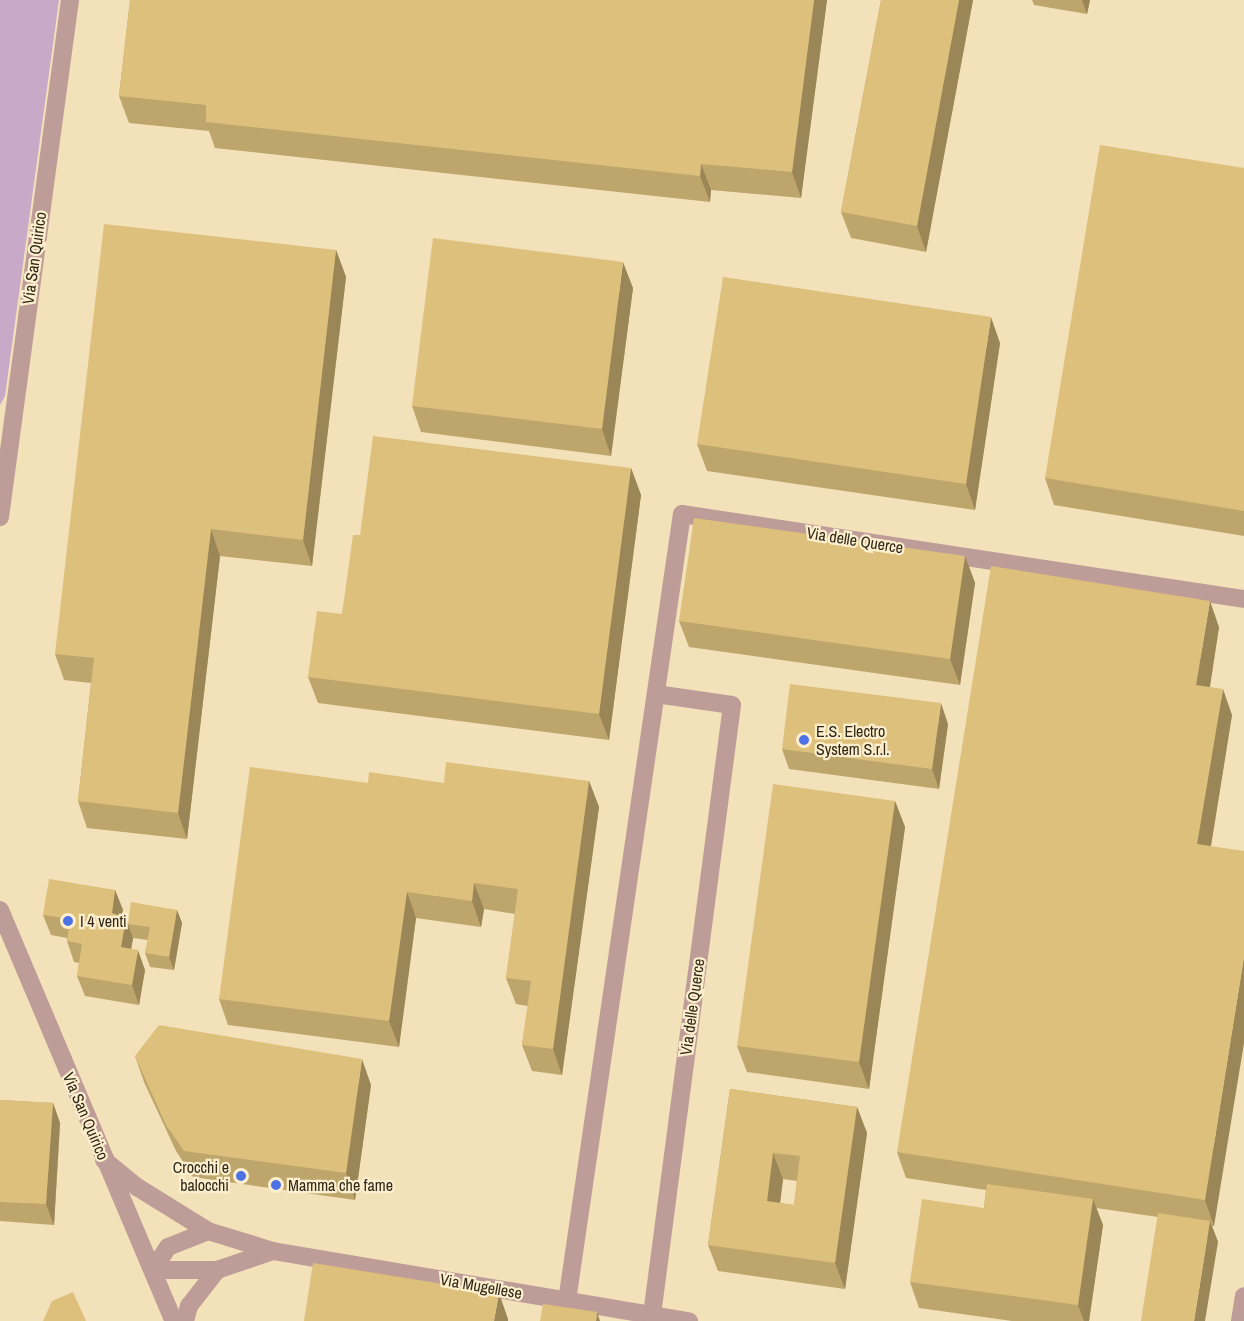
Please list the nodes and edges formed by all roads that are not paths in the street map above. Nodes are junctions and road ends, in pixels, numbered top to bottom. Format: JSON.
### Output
{"nodes":[{"id":1,"x":70,"y":0,"type":"edge"},
{"id":2,"x":14,"y":410,"type":"junction"},
{"id":3,"x":0,"y":425,"type":"edge"},
{"id":4,"x":0,"y":517,"type":"edge"},
{"id":5,"x":1244,"y":599,"type":"edge"},
{"id":6,"x":656,"y":694,"type":"junction"},
{"id":7,"x":0,"y":910,"type":"edge"},
{"id":8,"x":104,"y":1160,"type":"junction"},
{"id":9,"x":208,"y":1231,"type":"junction"},
{"id":10,"x":273,"y":1251,"type":"junction"},
{"id":11,"x":153,"y":1270,"type":"junction"},
{"id":12,"x":217,"y":1270,"type":"junction"},
{"id":13,"x":1244,"y":1296,"type":"edge"},
{"id":14,"x":567,"y":1301,"type":"junction"},
{"id":15,"x":652,"y":1315,"type":"junction"},
{"id":16,"x":174,"y":1321,"type":"edge"},
{"id":17,"x":185,"y":1321,"type":"edge"},
{"id":18,"x":689,"y":1321,"type":"edge"},
{"id":19,"x":1240,"y":1321,"type":"edge"}],
"edges":[{"from":1,"to":2,"type":"street","name":"Via San Quirico"},
{"from":2,"to":3,"type":"street"},
{"from":2,"to":4,"type":"street","name":"Via San Quirico"},
{"from":5,"to":6,"type":"street","name":"Via delle Querce"},
{"from":6,"to":14,"type":"street","name":"Via delle Querce"},
{"from":6,"to":15,"type":"street","name":"Via delle Querce"},
{"from":7,"to":8,"type":"street","name":"Via San Quirico"},
{"from":8,"to":9,"type":"street","name":"Via Mugellese"},
{"from":8,"to":11,"type":"street","name":"Via San Quirico"},
{"from":9,"to":10,"type":"street","name":"Via Mugellese"},
{"from":9,"to":11,"type":"street"},
{"from":10,"to":12,"type":"street","name":"Via Mugellese"},
{"from":10,"to":14,"type":"street","name":"Via Mugellese"},
{"from":11,"to":12,"type":"street","name":"Via Mugellese"},
{"from":11,"to":16,"type":"street","name":"Via San Quirico"},
{"from":12,"to":17,"type":"street"},
{"from":13,"to":19,"type":"street"},
{"from":14,"to":15,"type":"street","name":"Via Mugellese"},
{"from":15,"to":18,"type":"street","name":"Via Mugellese"}]}
